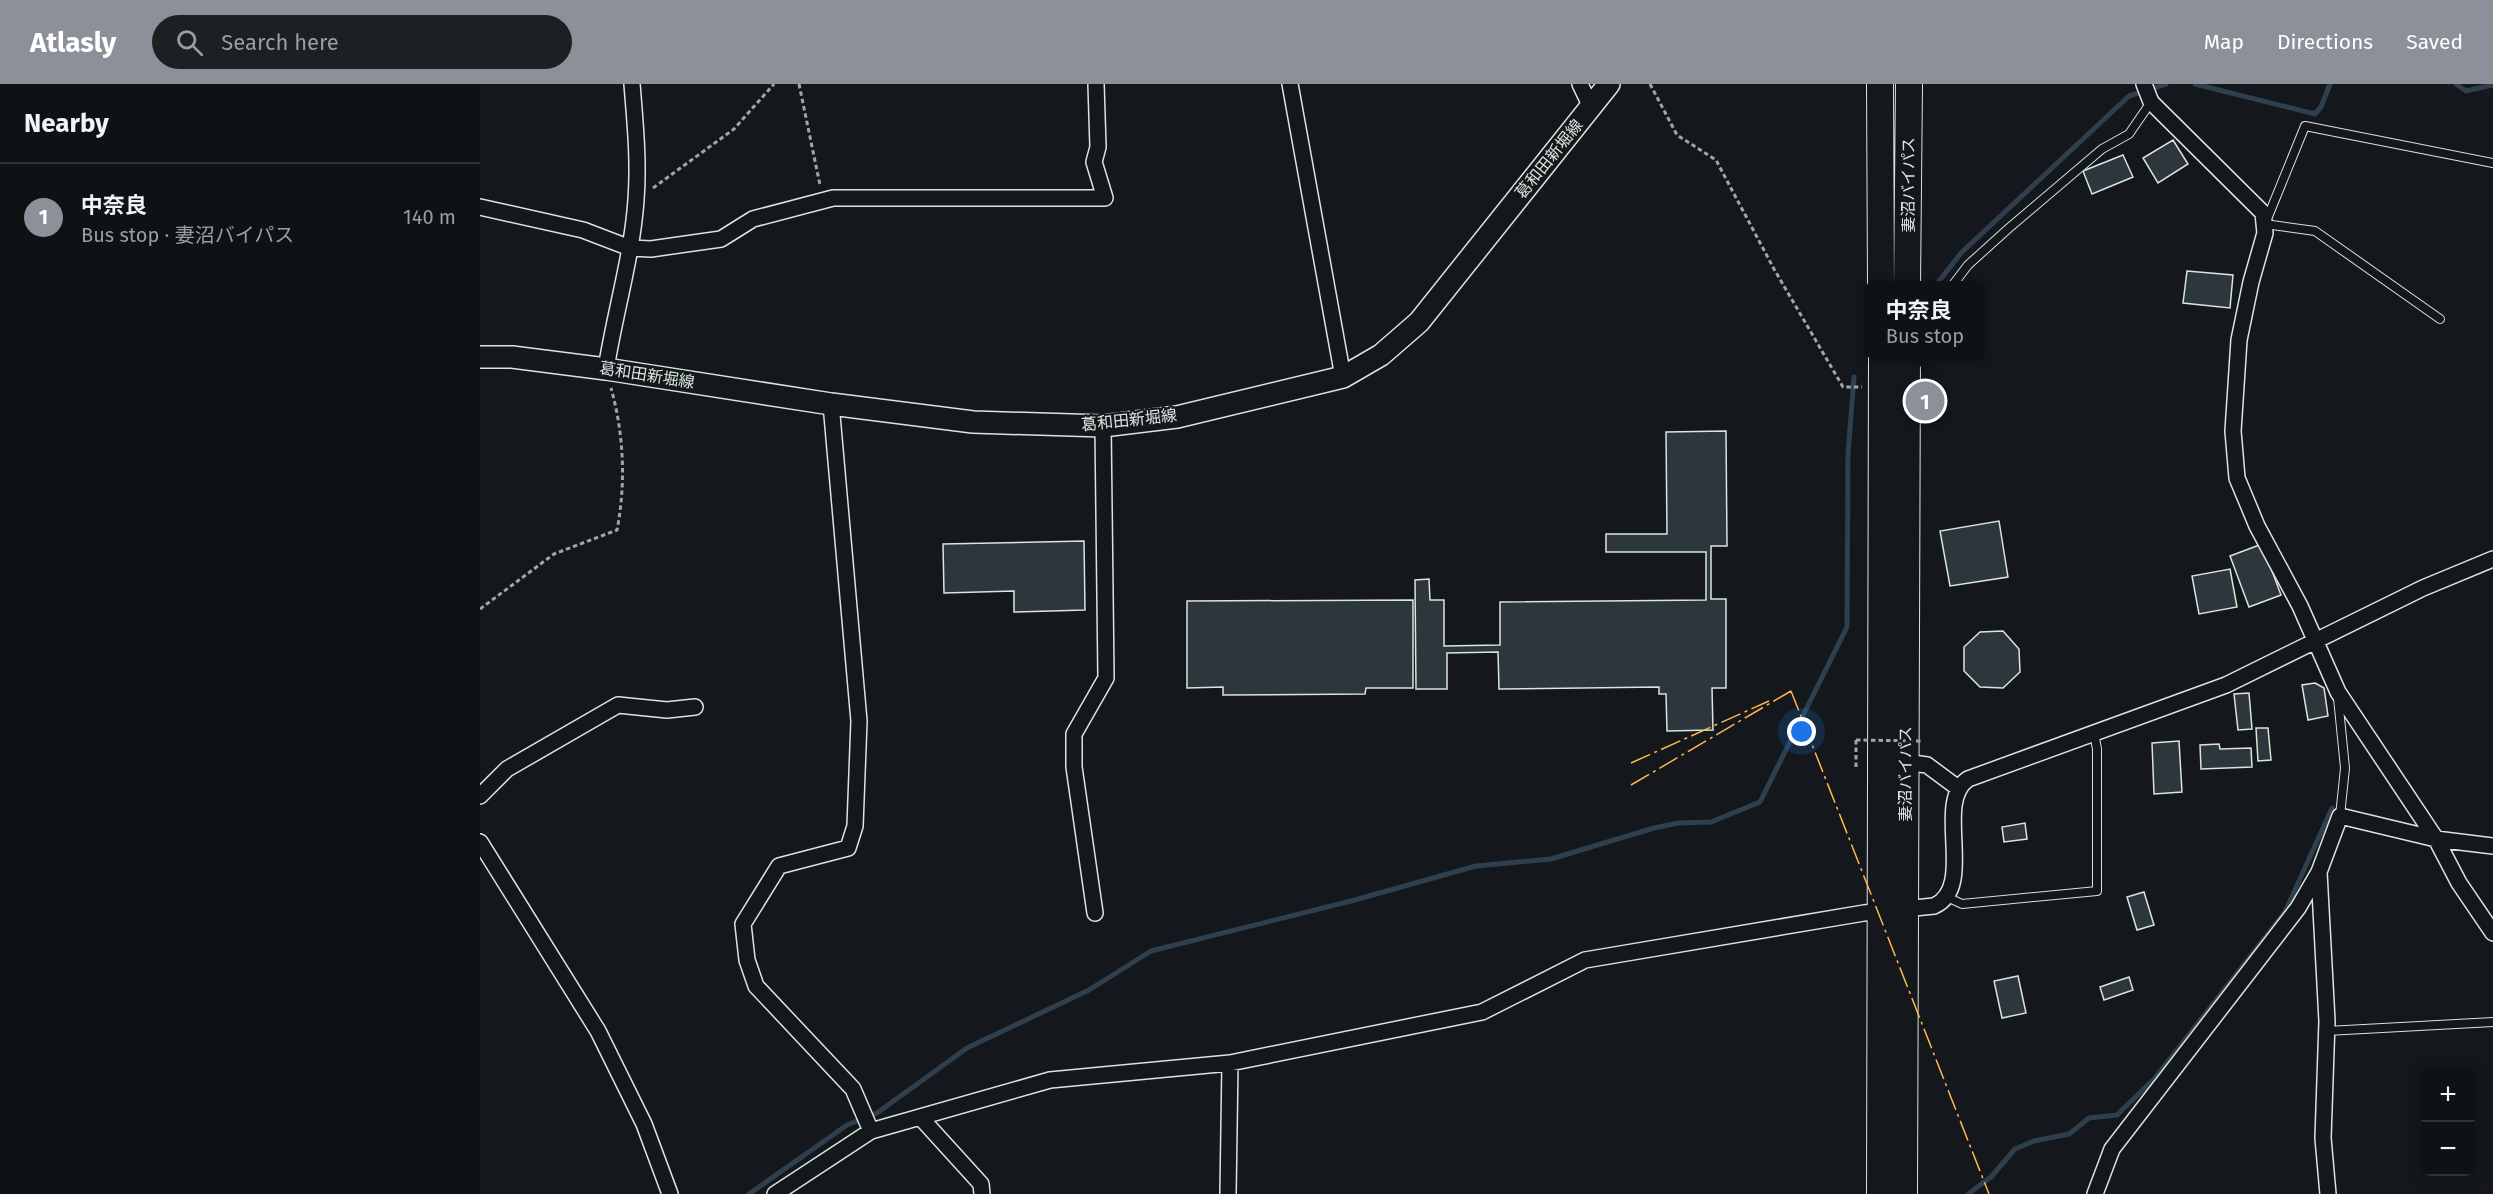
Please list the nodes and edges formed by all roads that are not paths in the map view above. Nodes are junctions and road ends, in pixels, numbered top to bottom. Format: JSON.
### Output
{"nodes":[{"id":1,"x":632,"y":84,"type":"edge"},
{"id":2,"x":1096,"y":84,"type":"edge"},
{"id":3,"x":1290,"y":84,"type":"edge"},
{"id":4,"x":1580,"y":84,"type":"edge"},
{"id":5,"x":1609,"y":84,"type":"edge"},
{"id":6,"x":1880,"y":84,"type":"edge"},
{"id":7,"x":1909,"y":84,"type":"edge"},
{"id":8,"x":2144,"y":84,"type":"edge"},
{"id":9,"x":2151,"y":102,"type":"junction"},
{"id":10,"x":1591,"y":107,"type":"junction"},
{"id":11,"x":2493,"y":163,"type":"edge"},
{"id":12,"x":480,"y":207,"type":"edge"},
{"id":13,"x":2265,"y":224,"type":"junction"},
{"id":14,"x":630,"y":248,"type":"junction"},
{"id":15,"x":1881,"y":281,"type":"edge"},
{"id":16,"x":1907,"y":281,"type":"edge"},
{"id":17,"x":1955,"y":281,"type":"edge"},
{"id":18,"x":2440,"y":319,"type":"dead end"},
{"id":19,"x":480,"y":357,"type":"edge"},
{"id":20,"x":1882,"y":359,"type":"edge"},
{"id":21,"x":1907,"y":359,"type":"edge"},
{"id":22,"x":606,"y":369,"type":"junction"},
{"id":23,"x":1343,"y":377,"type":"junction"},
{"id":24,"x":831,"y":404,"type":"junction"},
{"id":25,"x":1103,"y":426,"type":"junction"},
{"id":26,"x":2493,"y":560,"type":"edge"},
{"id":27,"x":2315,"y":640,"type":"junction"},
{"id":28,"x":2338,"y":692,"type":"junction"},
{"id":29,"x":695,"y":707,"type":"dead end"},
{"id":30,"x":2094,"y":733,"type":"junction"},
{"id":31,"x":1905,"y":762,"type":"junction"},
{"id":32,"x":1958,"y":788,"type":"junction"},
{"id":33,"x":480,"y":796,"type":"edge"},
{"id":34,"x":2340,"y":816,"type":"junction"},
{"id":35,"x":2436,"y":840,"type":"junction"},
{"id":36,"x":480,"y":842,"type":"edge"},
{"id":37,"x":2493,"y":846,"type":"edge"},
{"id":38,"x":2319,"y":872,"type":"junction"},
{"id":39,"x":1947,"y":897,"type":"junction"},
{"id":40,"x":1893,"y":909,"type":"junction"},
{"id":41,"x":1095,"y":914,"type":"dead end"},
{"id":42,"x":2493,"y":933,"type":"edge"},
{"id":43,"x":2493,"y":1023,"type":"edge"},
{"id":44,"x":2327,"y":1031,"type":"junction"},
{"id":45,"x":1230,"y":1063,"type":"junction"},
{"id":46,"x":921,"y":1118,"type":"junction"},
{"id":47,"x":871,"y":1131,"type":"junction"},
{"id":48,"x":670,"y":1194,"type":"edge"},
{"id":49,"x":775,"y":1194,"type":"edge"},
{"id":50,"x":981,"y":1194,"type":"edge"},
{"id":51,"x":1228,"y":1194,"type":"edge"},
{"id":52,"x":1880,"y":1194,"type":"edge"},
{"id":53,"x":1904,"y":1194,"type":"edge"},
{"id":54,"x":2095,"y":1194,"type":"edge"},
{"id":55,"x":2328,"y":1194,"type":"edge"}],
"edges":[{"from":1,"to":14,"type":"street"},
{"from":2,"to":14,"type":"street"},
{"from":3,"to":23,"type":"street"},
{"from":4,"to":10,"type":"street"},
{"from":5,"to":10,"type":"main road","name":"葛和田新堀線"},
{"from":6,"to":15,"type":"highway","name":"妻沼バイパス"},
{"from":7,"to":16,"type":"highway","name":"妻沼バイパス"},
{"from":8,"to":9,"type":"street"},
{"from":9,"to":13,"type":"street"},
{"from":9,"to":17,"type":"lane"},
{"from":10,"to":23,"type":"main road","name":"葛和田新堀線"},
{"from":11,"to":13,"type":"lane"},
{"from":12,"to":14,"type":"street"},
{"from":13,"to":18,"type":"lane"},
{"from":13,"to":27,"type":"street"},
{"from":14,"to":22,"type":"street"},
{"from":19,"to":22,"type":"main road","name":"葛和田新堀線"},
{"from":20,"to":40,"type":"highway","name":"妻沼バイパス"},
{"from":21,"to":31,"type":"highway","name":"妻沼バイパス"},
{"from":22,"to":24,"type":"main road","name":"葛和田新堀線"},
{"from":23,"to":25,"type":"main road","name":"葛和田新堀線"},
{"from":24,"to":25,"type":"main road","name":"葛和田新堀線"},
{"from":24,"to":47,"type":"street"},
{"from":25,"to":41,"type":"street"},
{"from":26,"to":27,"type":"street"},
{"from":27,"to":28,"type":"street"},
{"from":27,"to":30,"type":"street"},
{"from":28,"to":34,"type":"lane"},
{"from":28,"to":35,"type":"street"},
{"from":29,"to":33,"type":"street"},
{"from":30,"to":32,"type":"street"},
{"from":30,"to":39,"type":"lane"},
{"from":31,"to":32,"type":"street"},
{"from":31,"to":40,"type":"highway","name":"妻沼バイパス"},
{"from":32,"to":39,"type":"street"},
{"from":34,"to":35,"type":"street"},
{"from":34,"to":38,"type":"street"},
{"from":35,"to":37,"type":"street"},
{"from":35,"to":42,"type":"street"},
{"from":36,"to":48,"type":"street"},
{"from":38,"to":44,"type":"street"},
{"from":38,"to":54,"type":"street"},
{"from":39,"to":40,"type":"street"},
{"from":40,"to":45,"type":"street"},
{"from":40,"to":52,"type":"highway","name":"妻沼バイパス"},
{"from":40,"to":53,"type":"highway","name":"妻沼バイパス"},
{"from":43,"to":44,"type":"lane"},
{"from":44,"to":55,"type":"street"},
{"from":45,"to":46,"type":"street"},
{"from":45,"to":51,"type":"street"},
{"from":46,"to":47,"type":"street"},
{"from":46,"to":50,"type":"street"},
{"from":47,"to":49,"type":"street"}]}
